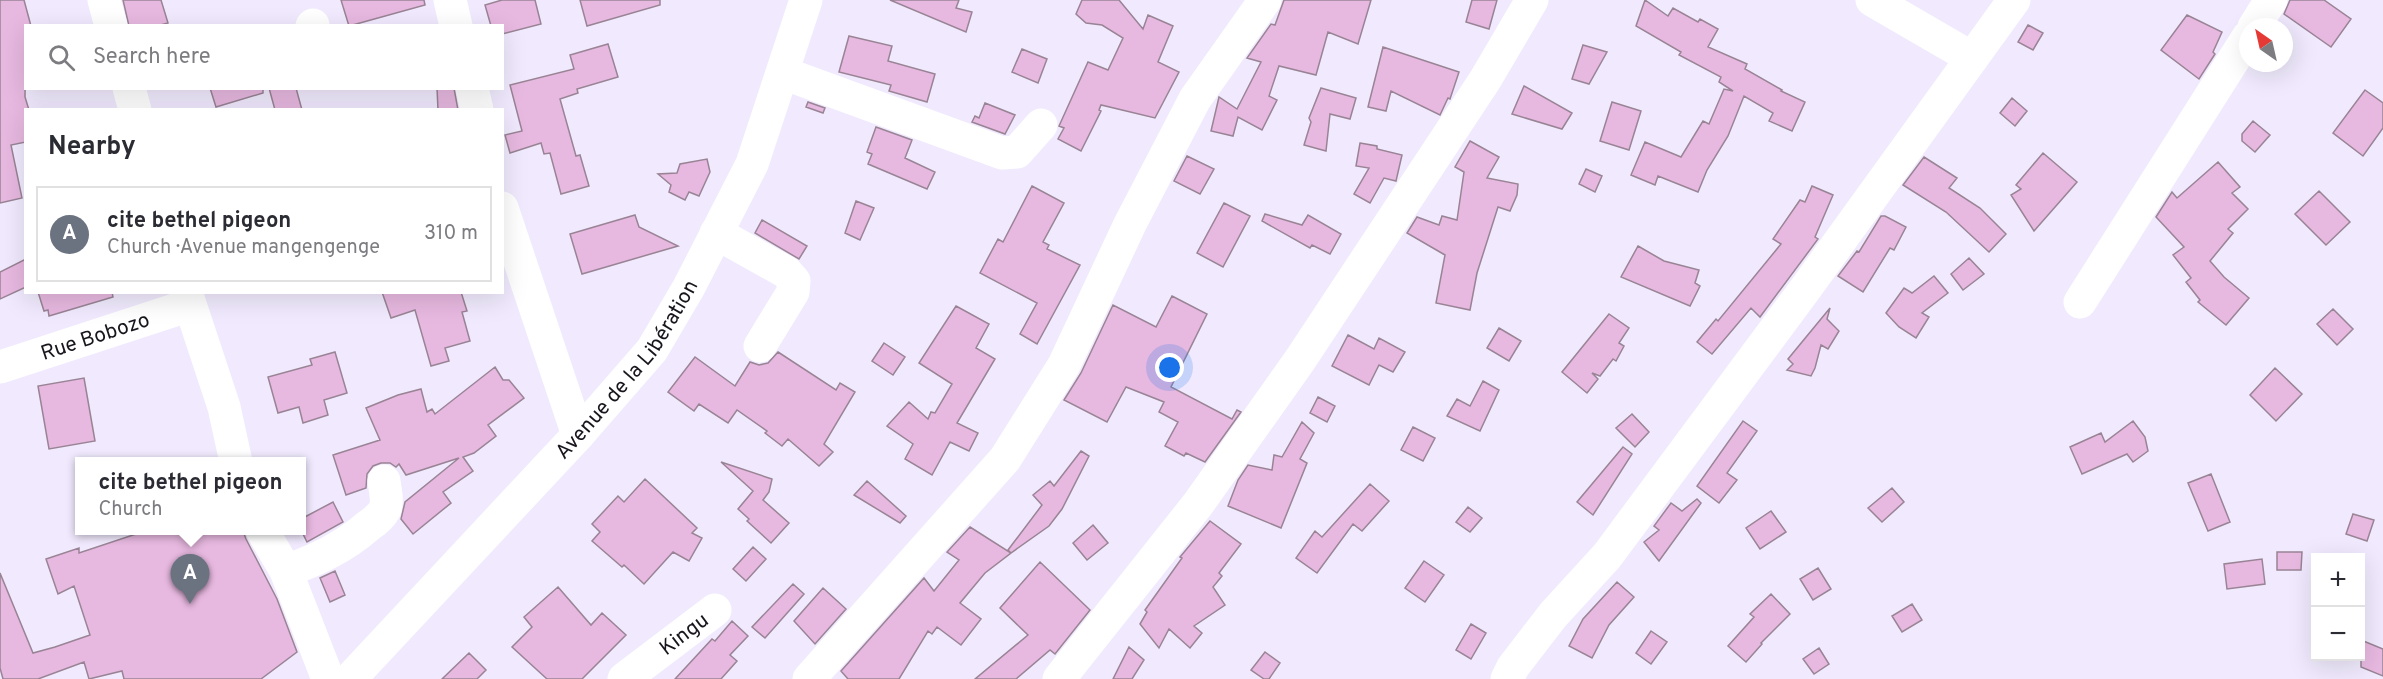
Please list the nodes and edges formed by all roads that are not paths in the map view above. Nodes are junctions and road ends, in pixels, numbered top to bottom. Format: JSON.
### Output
{"nodes":[{"id":1,"x":104,"y":0,"type":"edge"},
{"id":2,"x":450,"y":0,"type":"edge"},
{"id":3,"x":806,"y":0,"type":"edge"},
{"id":4,"x":1265,"y":0,"type":"edge"},
{"id":5,"x":1532,"y":0,"type":"edge"},
{"id":6,"x":1872,"y":0,"type":"edge"},
{"id":7,"x":2013,"y":0,"type":"edge"},
{"id":8,"x":2271,"y":0,"type":"edge"},
{"id":9,"x":2260,"y":18,"type":"edge"},
{"id":10,"x":110,"y":24,"type":"edge"},
{"id":11,"x":456,"y":24,"type":"edge"},
{"id":12,"x":2239,"y":51,"type":"edge"},
{"id":13,"x":1972,"y":58,"type":"junction"},
{"id":14,"x":783,"y":72,"type":"junction"},
{"id":15,"x":130,"y":90,"type":"edge"},
{"id":16,"x":472,"y":90,"type":"edge"},
{"id":17,"x":134,"y":108,"type":"edge"},
{"id":18,"x":477,"y":108,"type":"edge"},
{"id":19,"x":1041,"y":125,"type":"dead end"},
{"id":20,"x":504,"y":214,"type":"edge"},
{"id":21,"x":716,"y":233,"type":"junction"},
{"id":22,"x":188,"y":299,"type":"edge"},
{"id":23,"x":2080,"y":302,"type":"dead end"},
{"id":24,"x":760,"y":346,"type":"dead end"},
{"id":25,"x":0,"y":367,"type":"edge"},
{"id":26,"x":578,"y":435,"type":"junction"},
{"id":27,"x":235,"y":457,"type":"edge"},
{"id":28,"x":384,"y":481,"type":"dead end"},
{"id":29,"x":264,"y":535,"type":"edge"},
{"id":30,"x":286,"y":572,"type":"junction"},
{"id":31,"x":715,"y":610,"type":"dead end"},
{"id":32,"x":328,"y":679,"type":"edge"},
{"id":33,"x":350,"y":679,"type":"edge"},
{"id":34,"x":624,"y":679,"type":"edge"},
{"id":35,"x":809,"y":679,"type":"edge"},
{"id":36,"x":1059,"y":679,"type":"edge"},
{"id":37,"x":1507,"y":679,"type":"edge"}],
"edges":[{"from":1,"to":10,"type":"main road"},
{"from":2,"to":11,"type":"main road"},
{"from":3,"to":14,"type":"main road","name":"Avenue de la Libération"},
{"from":4,"to":35,"type":"main road"},
{"from":5,"to":36,"type":"main road"},
{"from":6,"to":13,"type":"main road"},
{"from":7,"to":13,"type":"main road"},
{"from":8,"to":9,"type":"main road"},
{"from":12,"to":23,"type":"main road"},
{"from":13,"to":37,"type":"main road"},
{"from":14,"to":19,"type":"main road"},
{"from":14,"to":21,"type":"main road","name":"Avenue de la Libération"},
{"from":15,"to":17,"type":"main road"},
{"from":16,"to":18,"type":"main road"},
{"from":20,"to":26,"type":"main road"},
{"from":21,"to":24,"type":"main road"},
{"from":21,"to":26,"type":"main road","name":"Avenue de la Libération"},
{"from":22,"to":25,"type":"main road","name":"Rue Bobozo"},
{"from":22,"to":27,"type":"main road"},
{"from":26,"to":33,"type":"main road","name":"Avenue de la Libération"},
{"from":28,"to":30,"type":"main road"},
{"from":29,"to":30,"type":"main road"},
{"from":30,"to":32,"type":"main road"},
{"from":31,"to":34,"type":"main road","name":"Kingu"}]}
